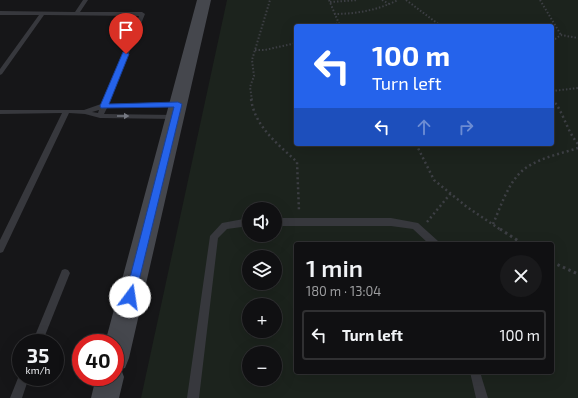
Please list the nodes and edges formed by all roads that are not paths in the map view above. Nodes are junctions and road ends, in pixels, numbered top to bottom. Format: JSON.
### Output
{"nodes":[{"id":1,"x":86,"y":0,"type":"edge"},
{"id":2,"x":204,"y":0,"type":"edge"},
{"id":3,"x":0,"y":13,"type":"edge"},
{"id":4,"x":43,"y":14,"type":"junction"},
{"id":5,"x":76,"y":14,"type":"junction"},
{"id":6,"x":0,"y":73,"type":"edge"},
{"id":7,"x":104,"y":106,"type":"junction"},
{"id":8,"x":177,"y":110,"type":"junction"},
{"id":9,"x":67,"y":111,"type":"junction"},
{"id":10,"x":0,"y":112,"type":"edge"},
{"id":11,"x":85,"y":112,"type":"junction"},
{"id":12,"x":100,"y":116,"type":"junction"},
{"id":13,"x":282,"y":222,"type":"edge"},
{"id":14,"x":242,"y":223,"type":"edge"},
{"id":15,"x":433,"y":242,"type":"edge"},
{"id":16,"x":0,"y":249,"type":"edge"},
{"id":17,"x":65,"y":273,"type":"dead end"},
{"id":18,"x":41,"y":334,"type":"edge"},
{"id":19,"x":121,"y":334,"type":"edge"},
{"id":20,"x":476,"y":374,"type":"edge"},
{"id":21,"x":21,"y":386,"type":"edge"},
{"id":22,"x":108,"y":386,"type":"edge"},
{"id":23,"x":16,"y":398,"type":"edge"},
{"id":24,"x":105,"y":398,"type":"edge"},
{"id":25,"x":193,"y":398,"type":"edge"},
{"id":26,"x":482,"y":398,"type":"edge"}],
"edges":[{"from":1,"to":5,"type":"lane"},
{"from":2,"to":8,"type":"street"},
{"from":3,"to":4,"type":"lane"},
{"from":4,"to":5,"type":"lane"},
{"from":4,"to":6,"type":"lane"},
{"from":5,"to":7,"type":"lane"},
{"from":7,"to":8,"type":"lane"},
{"from":7,"to":11,"type":"lane"},
{"from":7,"to":12,"type":"lane"},
{"from":12,"to":8,"type":"lane","one_way":true},
{"from":8,"to":19,"type":"street"},
{"from":9,"to":10,"type":"lane"},
{"from":9,"to":11,"type":"lane"},
{"from":9,"to":16,"type":"lane"},
{"from":11,"to":12,"type":"lane"},
{"from":13,"to":15,"type":"lane"},
{"from":14,"to":25,"type":"lane"},
{"from":17,"to":18,"type":"lane"},
{"from":20,"to":26,"type":"lane"},
{"from":21,"to":23,"type":"lane"},
{"from":22,"to":24,"type":"street"}]}
